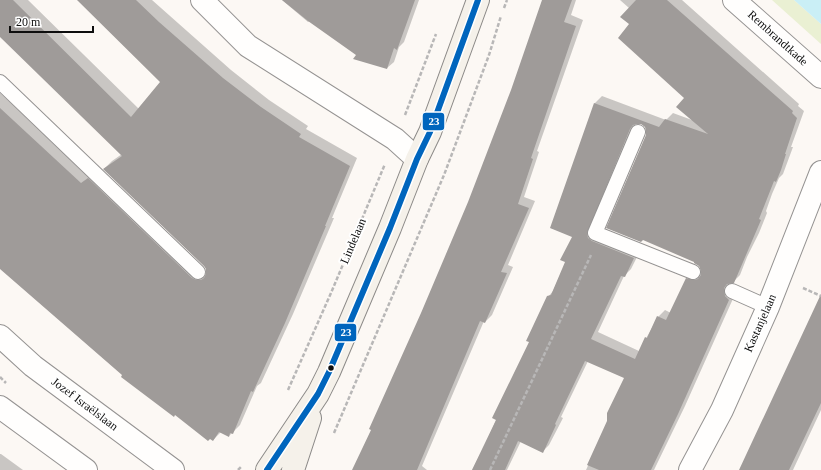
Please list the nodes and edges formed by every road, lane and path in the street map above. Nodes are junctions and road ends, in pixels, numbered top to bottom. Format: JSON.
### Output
{"nodes":[{"id":1,"x":202,"y":0,"type":"edge"},
{"id":2,"x":478,"y":0,"type":"edge"},
{"id":3,"x":734,"y":0,"type":"edge"},
{"id":4,"x":437,"y":33,"type":"dead end"},
{"id":5,"x":821,"y":77,"type":"edge"},
{"id":6,"x":0,"y":82,"type":"edge"},
{"id":7,"x":638,"y":132,"type":"dead end"},
{"id":8,"x":395,"y":139,"type":"junction"},
{"id":9,"x":417,"y":158,"type":"junction"},
{"id":10,"x":821,"y":172,"type":"edge"},
{"id":11,"x":601,"y":235,"type":"junction"},
{"id":12,"x":198,"y":272,"type":"dead end"},
{"id":13,"x":693,"y":272,"type":"dead end"},
{"id":14,"x":732,"y":291,"type":"dead end"},
{"id":15,"x":768,"y":307,"type":"junction"},
{"id":16,"x":0,"y":336,"type":"edge"},
{"id":17,"x":287,"y":393,"type":"dead end"},
{"id":18,"x":318,"y":394,"type":"junction"},
{"id":19,"x":0,"y":407,"type":"edge"},
{"id":20,"x":244,"y":463,"type":"dead end"},
{"id":21,"x":86,"y":470,"type":"edge"},
{"id":22,"x":173,"y":470,"type":"edge"},
{"id":23,"x":238,"y":470,"type":"edge"},
{"id":24,"x":267,"y":470,"type":"edge"},
{"id":25,"x":293,"y":470,"type":"edge"},
{"id":26,"x":490,"y":470,"type":"edge"},
{"id":27,"x":690,"y":470,"type":"edge"}],
"edges":[{"from":1,"to":8,"type":"street"},
{"from":2,"to":9,"type":"main road"},
{"from":3,"to":5,"type":"street","name":"Rembrandtkade"},
{"from":4,"to":8,"type":"path","name":"Lindelaan"},
{"from":6,"to":12,"type":"lane"},
{"from":7,"to":11,"type":"lane"},
{"from":8,"to":9,"type":"street"},
{"from":8,"to":17,"type":"path","name":"Lindelaan"},
{"from":9,"to":18,"type":"main road"},
{"from":10,"to":15,"type":"street","name":"Kastanjelaan"},
{"from":11,"to":13,"type":"lane"},
{"from":11,"to":26,"type":"path"},
{"from":14,"to":15,"type":"lane"},
{"from":15,"to":27,"type":"street","name":"Kastanjelaan"},
{"from":16,"to":22,"type":"street","name":"Jozef Israëlslaan"},
{"from":18,"to":24,"type":"main road"},
{"from":18,"to":25,"type":"main road"},
{"from":19,"to":21,"type":"street"},
{"from":20,"to":23,"type":"path"}]}
